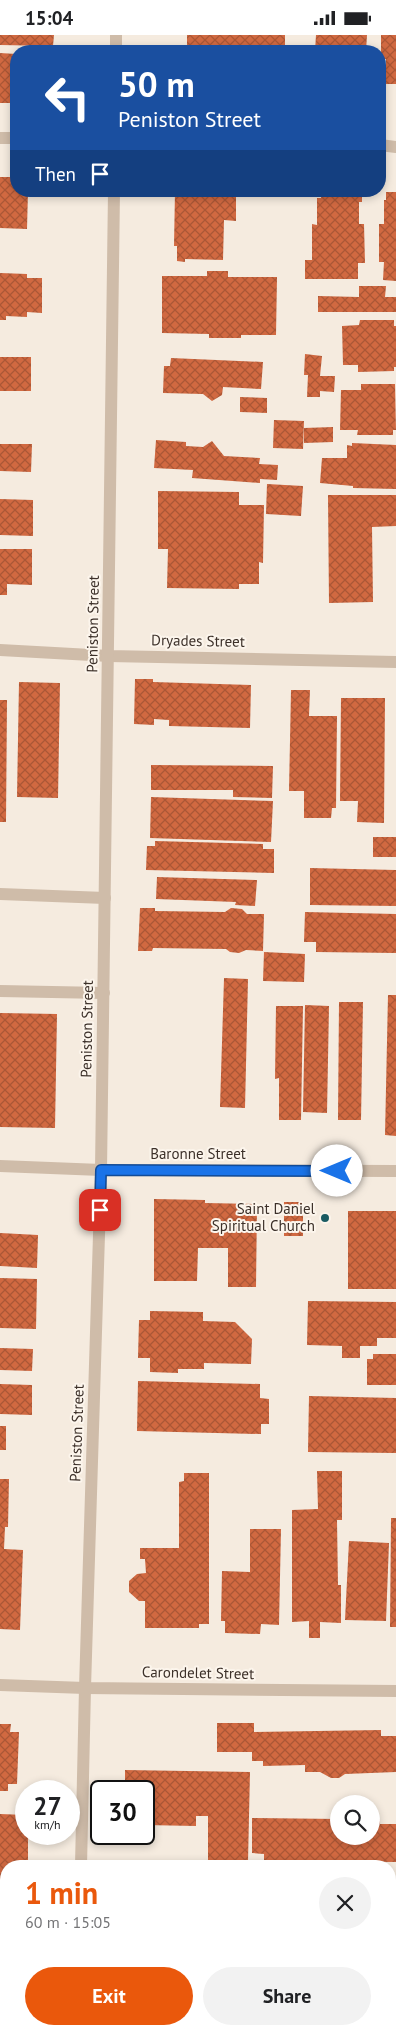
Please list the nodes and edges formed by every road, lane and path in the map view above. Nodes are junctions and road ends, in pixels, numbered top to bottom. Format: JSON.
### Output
{"nodes":[{"id":1,"x":114,"y":197,"type":"edge"},
{"id":2,"x":0,"y":650,"type":"edge"},
{"id":3,"x":109,"y":656,"type":"junction"},
{"id":4,"x":396,"y":662,"type":"edge"},
{"id":5,"x":0,"y":894,"type":"edge"},
{"id":6,"x":105,"y":898,"type":"junction"},
{"id":7,"x":0,"y":991,"type":"edge"},
{"id":8,"x":104,"y":993,"type":"junction"},
{"id":9,"x":0,"y":1166,"type":"edge"},
{"id":10,"x":101,"y":1170,"type":"junction"},
{"id":11,"x":396,"y":1171,"type":"edge"},
{"id":12,"x":0,"y":1685,"type":"edge"},
{"id":13,"x":85,"y":1688,"type":"junction"},
{"id":14,"x":396,"y":1691,"type":"edge"},
{"id":15,"x":82,"y":1860,"type":"edge"}],
"edges":[{"from":1,"to":3,"type":"street","name":"Peniston Street"},
{"from":2,"to":3,"type":"street","name":"Dryades Street"},
{"from":3,"to":4,"type":"street","name":"Dryades Street"},
{"from":3,"to":6,"type":"street","name":"Peniston Street"},
{"from":5,"to":6,"type":"street"},
{"from":6,"to":8,"type":"street","name":"Peniston Street"},
{"from":7,"to":8,"type":"street"},
{"from":8,"to":10,"type":"street","name":"Peniston Street"},
{"from":9,"to":10,"type":"street","name":"Baronne Street"},
{"from":10,"to":11,"type":"street","name":"Baronne Street"},
{"from":10,"to":13,"type":"street","name":"Peniston Street"},
{"from":12,"to":13,"type":"street","name":"Carondelet Street"},
{"from":13,"to":14,"type":"street","name":"Carondelet Street"},
{"from":13,"to":15,"type":"street","name":"Peniston Street"}]}
